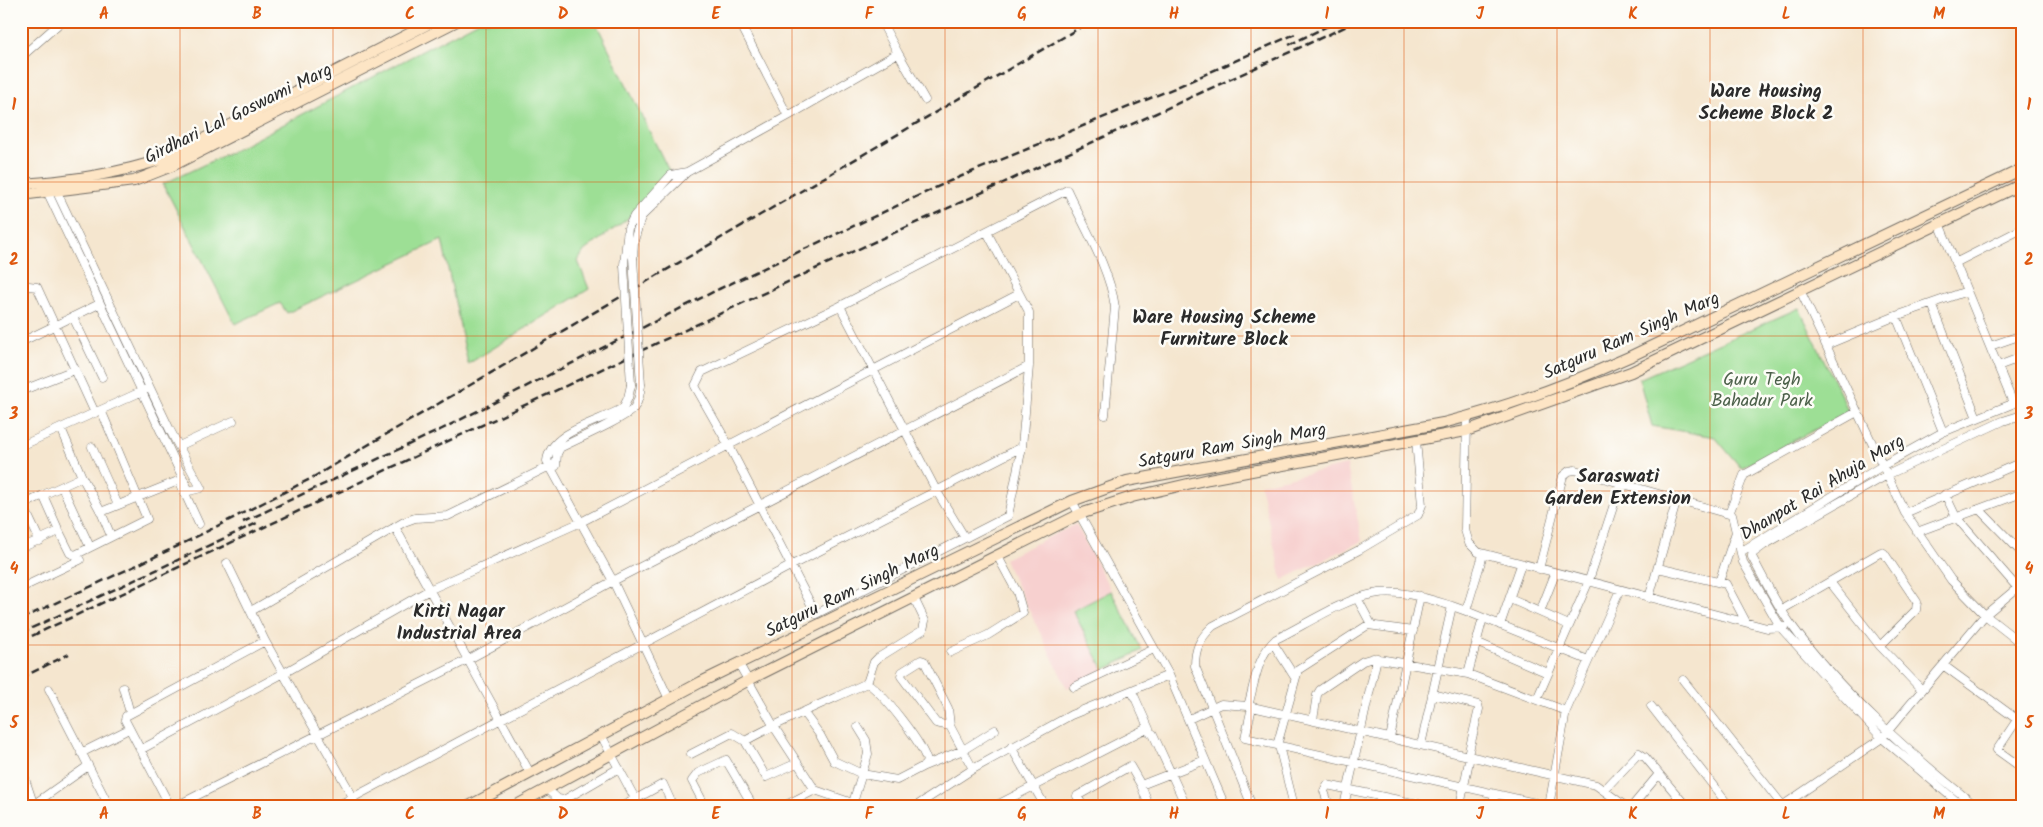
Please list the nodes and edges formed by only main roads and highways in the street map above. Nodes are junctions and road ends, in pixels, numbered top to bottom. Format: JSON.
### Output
{"nodes":[{"id":1,"x":434,"y":21,"type":"edge"},
{"id":2,"x":457,"y":21,"type":"edge"},
{"id":3,"x":2022,"y":170,"type":"edge"},
{"id":4,"x":21,"y":184,"type":"edge"},
{"id":5,"x":2022,"y":184,"type":"edge"},
{"id":6,"x":50,"y":187,"type":"junction"},
{"id":7,"x":21,"y":195,"type":"edge"},
{"id":8,"x":469,"y":806,"type":"edge"},
{"id":9,"x":515,"y":806,"type":"edge"}],
"edges":[{"from":1,"to":6,"type":"main road","name":"Girdhari Lal Goswami Marg"},
{"from":2,"to":6,"type":"main road","name":"Girdhari Lal Goswami Marg"},
{"from":3,"to":8,"type":"main road","name":"Satguru Ram Singh Marg"},
{"from":4,"to":6,"type":"main road","name":"Girdhari Lal Goswami Marg"},
{"from":5,"to":9,"type":"main road","name":"Satguru Ram Singh Marg"},
{"from":6,"to":7,"type":"main road","name":"Girdhari Lal Goswami Marg"}]}
